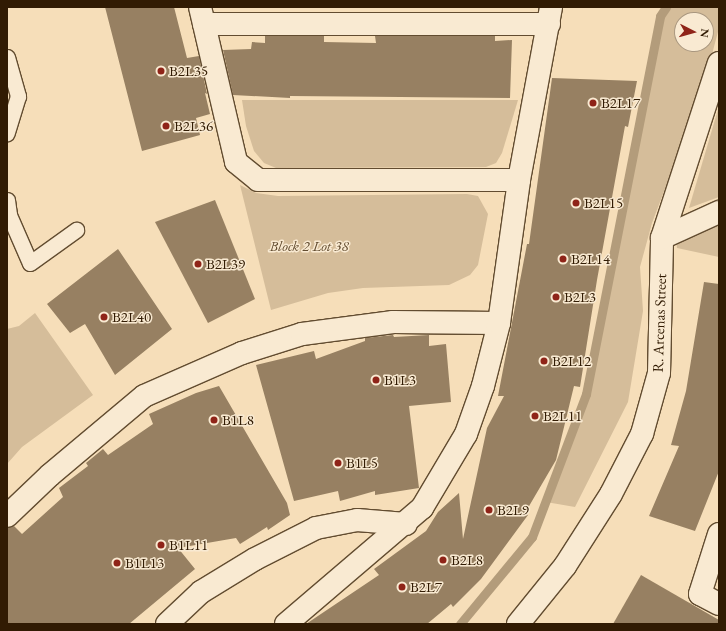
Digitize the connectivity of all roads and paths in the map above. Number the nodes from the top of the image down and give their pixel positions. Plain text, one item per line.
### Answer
1 (202, 16) edge
2 (550, 16) edge
3 (7, 57) edge
4 (719, 63) edge
5 (7, 133) edge
6 (519, 180) junction
7 (7, 200) edge
8 (719, 212) edge
9 (76, 230) dead end
10 (662, 238) junction
11 (499, 323) junction
12 (7, 516) edge
13 (406, 524) junction
14 (719, 534) edge
15 (719, 604) edge
16 (524, 622) edge
17 (166, 624) edge
18 (286, 624) edge

1 - 2 street
1 - 6 street
2 - 6 street
3 - 5 lane
4 - 10 street, R. Arcenas Street
6 - 11 street
7 - 9 lane
8 - 10 street
10 - 16 street, R. Arcenas Street
11 - 12 street
11 - 13 street
13 - 17 street
13 - 18 street
14 - 15 street

